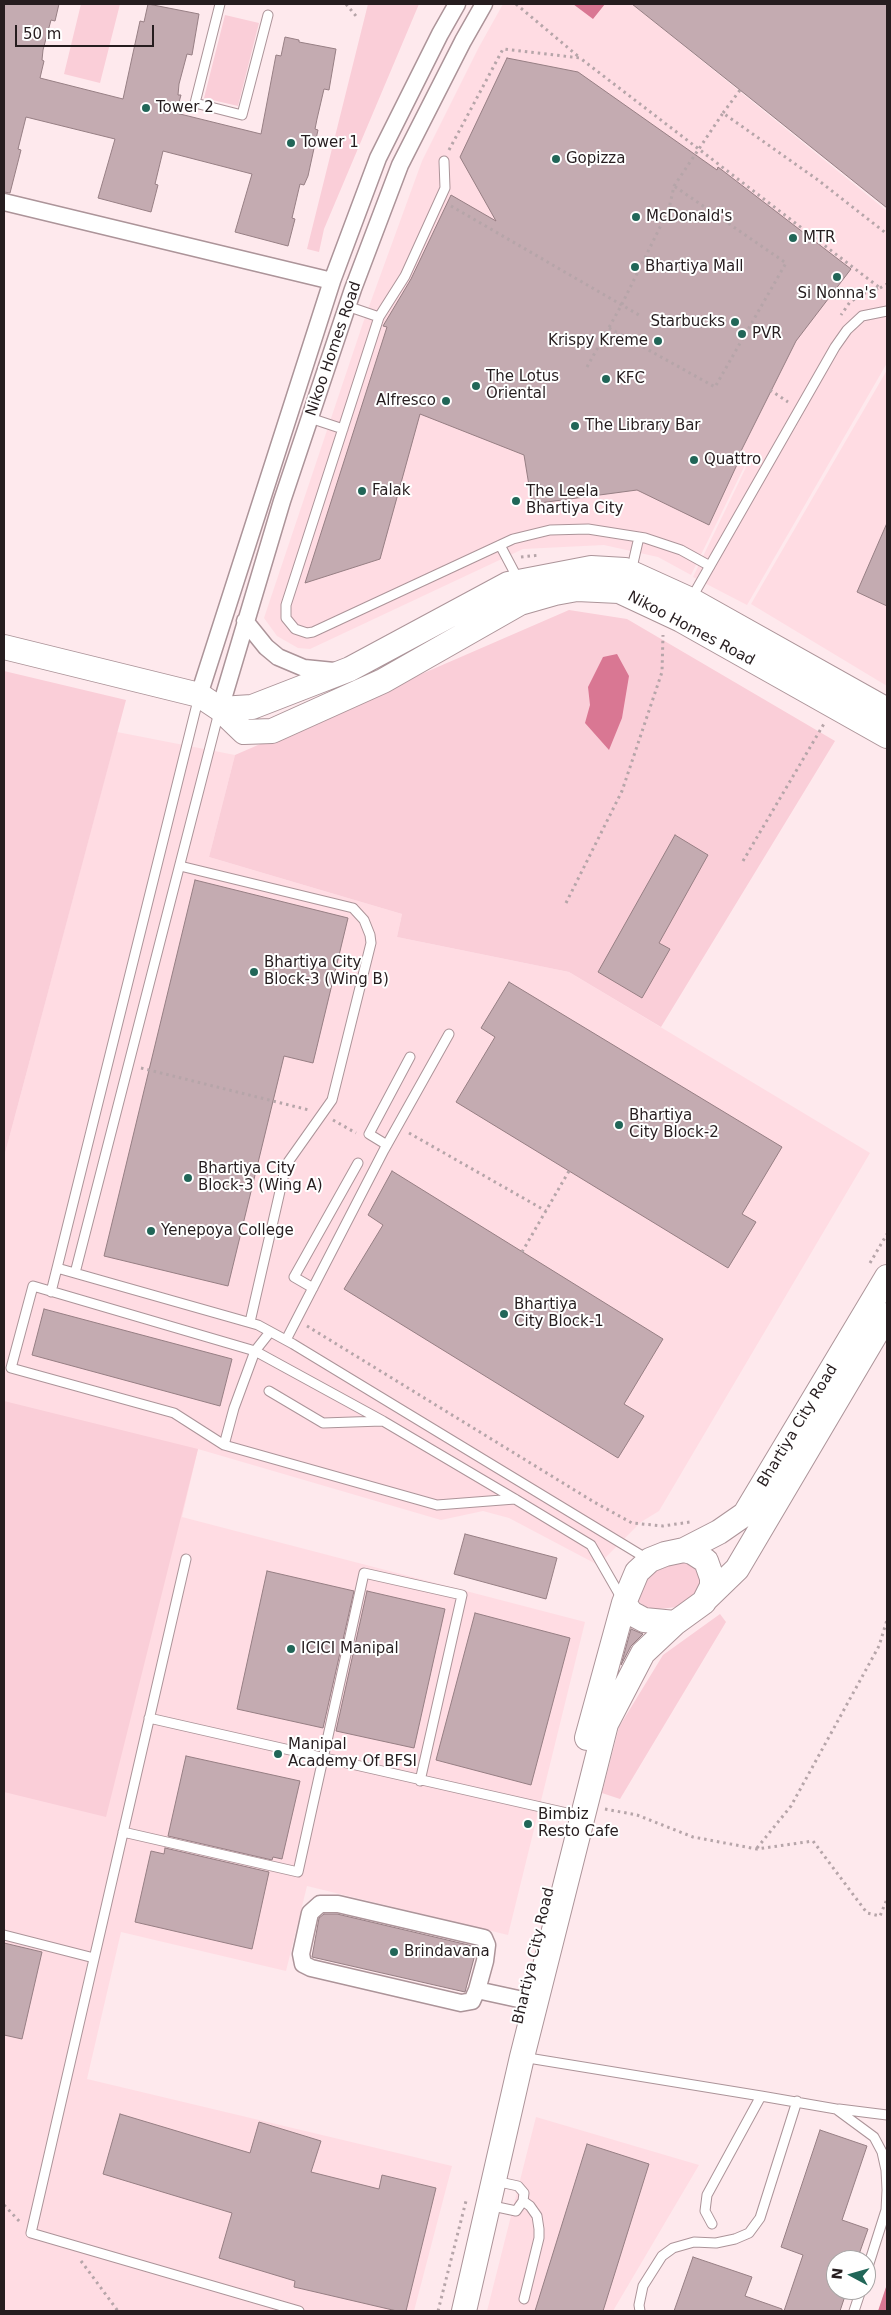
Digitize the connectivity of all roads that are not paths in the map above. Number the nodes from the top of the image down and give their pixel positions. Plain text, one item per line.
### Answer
1 (220, 4) edge
2 (458, 4) edge
3 (484, 4) edge
4 (268, 15) dead end
5 (444, 161) road end
6 (4, 202) edge
7 (332, 281) junction
8 (347, 306) junction
9 (887, 311) edge
10 (379, 317) junction
11 (295, 393) junction
12 (316, 401) junction
13 (310, 418) junction
14 (342, 429) junction
15 (639, 537) junction
16 (500, 545) junction
17 (710, 566) junction
18 (514, 572) junction
19 (631, 572) junction
20 (681, 614) junction
21 (245, 621) junction
22 (4, 647) edge
23 (344, 671) junction
24 (199, 695) junction
25 (220, 709) junction
26 (887, 710) edge
27 (887, 736) edge
28 (180, 866) junction
29 (449, 1034) dead end
30 (410, 1057) dead end
31 (386, 1147) junction
32 (358, 1163) dead end
33 (57, 1268) junction
34 (877, 1272) edge
35 (76, 1273) junction
36 (314, 1288) junction
37 (51, 1292) junction
38 (887, 1315) edge
39 (250, 1322) junction
40 (270, 1332) junction
41 (286, 1340) junction
42 (255, 1352) junction
43 (269, 1391) dead end
44 (383, 1421) junction
45 (224, 1445) junction
46 (515, 1499) junction
47 (684, 1550) junction
48 (186, 1559) dead end
49 (650, 1560) junction
50 (624, 1602) junction
51 (704, 1602) junction
52 (675, 1623) junction
53 (149, 1718) junction
54 (323, 1759) junction
55 (420, 1781) junction
56 (567, 1814) junction
57 (123, 1832) junction
58 (4, 1935) edge
59 (94, 1958) junction
60 (477, 1990) junction
61 (523, 2000) junction
62 (522, 2057) junction
63 (761, 2096) junction
64 (797, 2101) junction
65 (836, 2109) junction
66 (887, 2115) edge
67 (494, 2181) junction
68 (523, 2201) junction
69 (488, 2205) junction
70 (712, 2224) dead end
71 (873, 2250) edge
72 (524, 2299) dead end
73 (299, 2311) edge
74 (449, 2311) edge
75 (464, 2311) edge
76 (640, 2311) edge

1 - 4 lane
2 - 7 street, Nikoo Homes Road
3 - 8 street, Nikoo Homes Road
5 - 10 lane
6 - 7 street
7 - 11 street, Nikoo Homes Road
8 - 10 lane
8 - 12 street, Nikoo Homes Road
9 - 17 lane
10 - 14 lane
11 - 12 street
11 - 24 street, Nikoo Homes Road
12 - 13 street, Nikoo Homes Road
13 - 14 lane
13 - 21 street, Nikoo Homes Road
14 - 16 lane
15 - 16 lane
15 - 17 lane
15 - 19 lane
16 - 18 lane
17 - 20 lane
18 - 19 street, Nikoo Homes Road
18 - 23 street, Nikoo Homes Road
19 - 20 street, Nikoo Homes Road
20 - 25 street, Nikoo Homes Road
20 - 26 street, Nikoo Homes Road
20 - 27 street, Nikoo Homes Road
21 - 23 street
21 - 25 street, Nikoo Homes Road
22 - 24 street
23 - 25 street, Nikoo Homes Road
24 - 25 street
24 - 33 lane
25 - 28 lane
28 - 35 lane
28 - 39 lane
29 - 31 lane
30 - 31 lane
31 - 36 lane
32 - 36 lane
33 - 35 lane
33 - 37 lane
34 - 47 street, Bhartiya City Road
35 - 39 lane
36 - 41 lane
37 - 42 lane
37 - 45 lane
38 - 51 street, Bhartiya City Road
39 - 40 lane
40 - 41 lane
40 - 42 lane
41 - 49 lane
42 - 44 lane
42 - 45 lane
43 - 44 lane
44 - 46 lane
45 - 46 lane
46 - 50 lane
47 - 49 street, Bhartiya City Road
47 - 51 street
48 - 53 lane
49 - 50 street, Bhartiya City Road
50 - 52 street
50 - 56 street, Bhartiya City Road
51 - 52 street, Bhartiya City Road
52 - 62 street, Bhartiya City Road
53 - 54 lane
53 - 57 lane
54 - 55 lane
54 - 55 lane
54 - 57 lane
55 - 56 lane
56 - 61 street, Bhartiya City Road
57 - 59 lane
58 - 59 lane
59 - 73 lane
60 - 60 street
60 - 61 street
61 - 74 street, Bhartiya City Road
62 - 63 lane
62 - 67 street, Bhartiya City Road
63 - 64 lane
63 - 70 lane
64 - 65 lane
64 - 76 lane
65 - 66 lane
65 - 71 lane
67 - 68 lane
67 - 69 street, Bhartiya City Road
68 - 69 lane
68 - 72 lane
69 - 75 street, Bhartiya City Road

